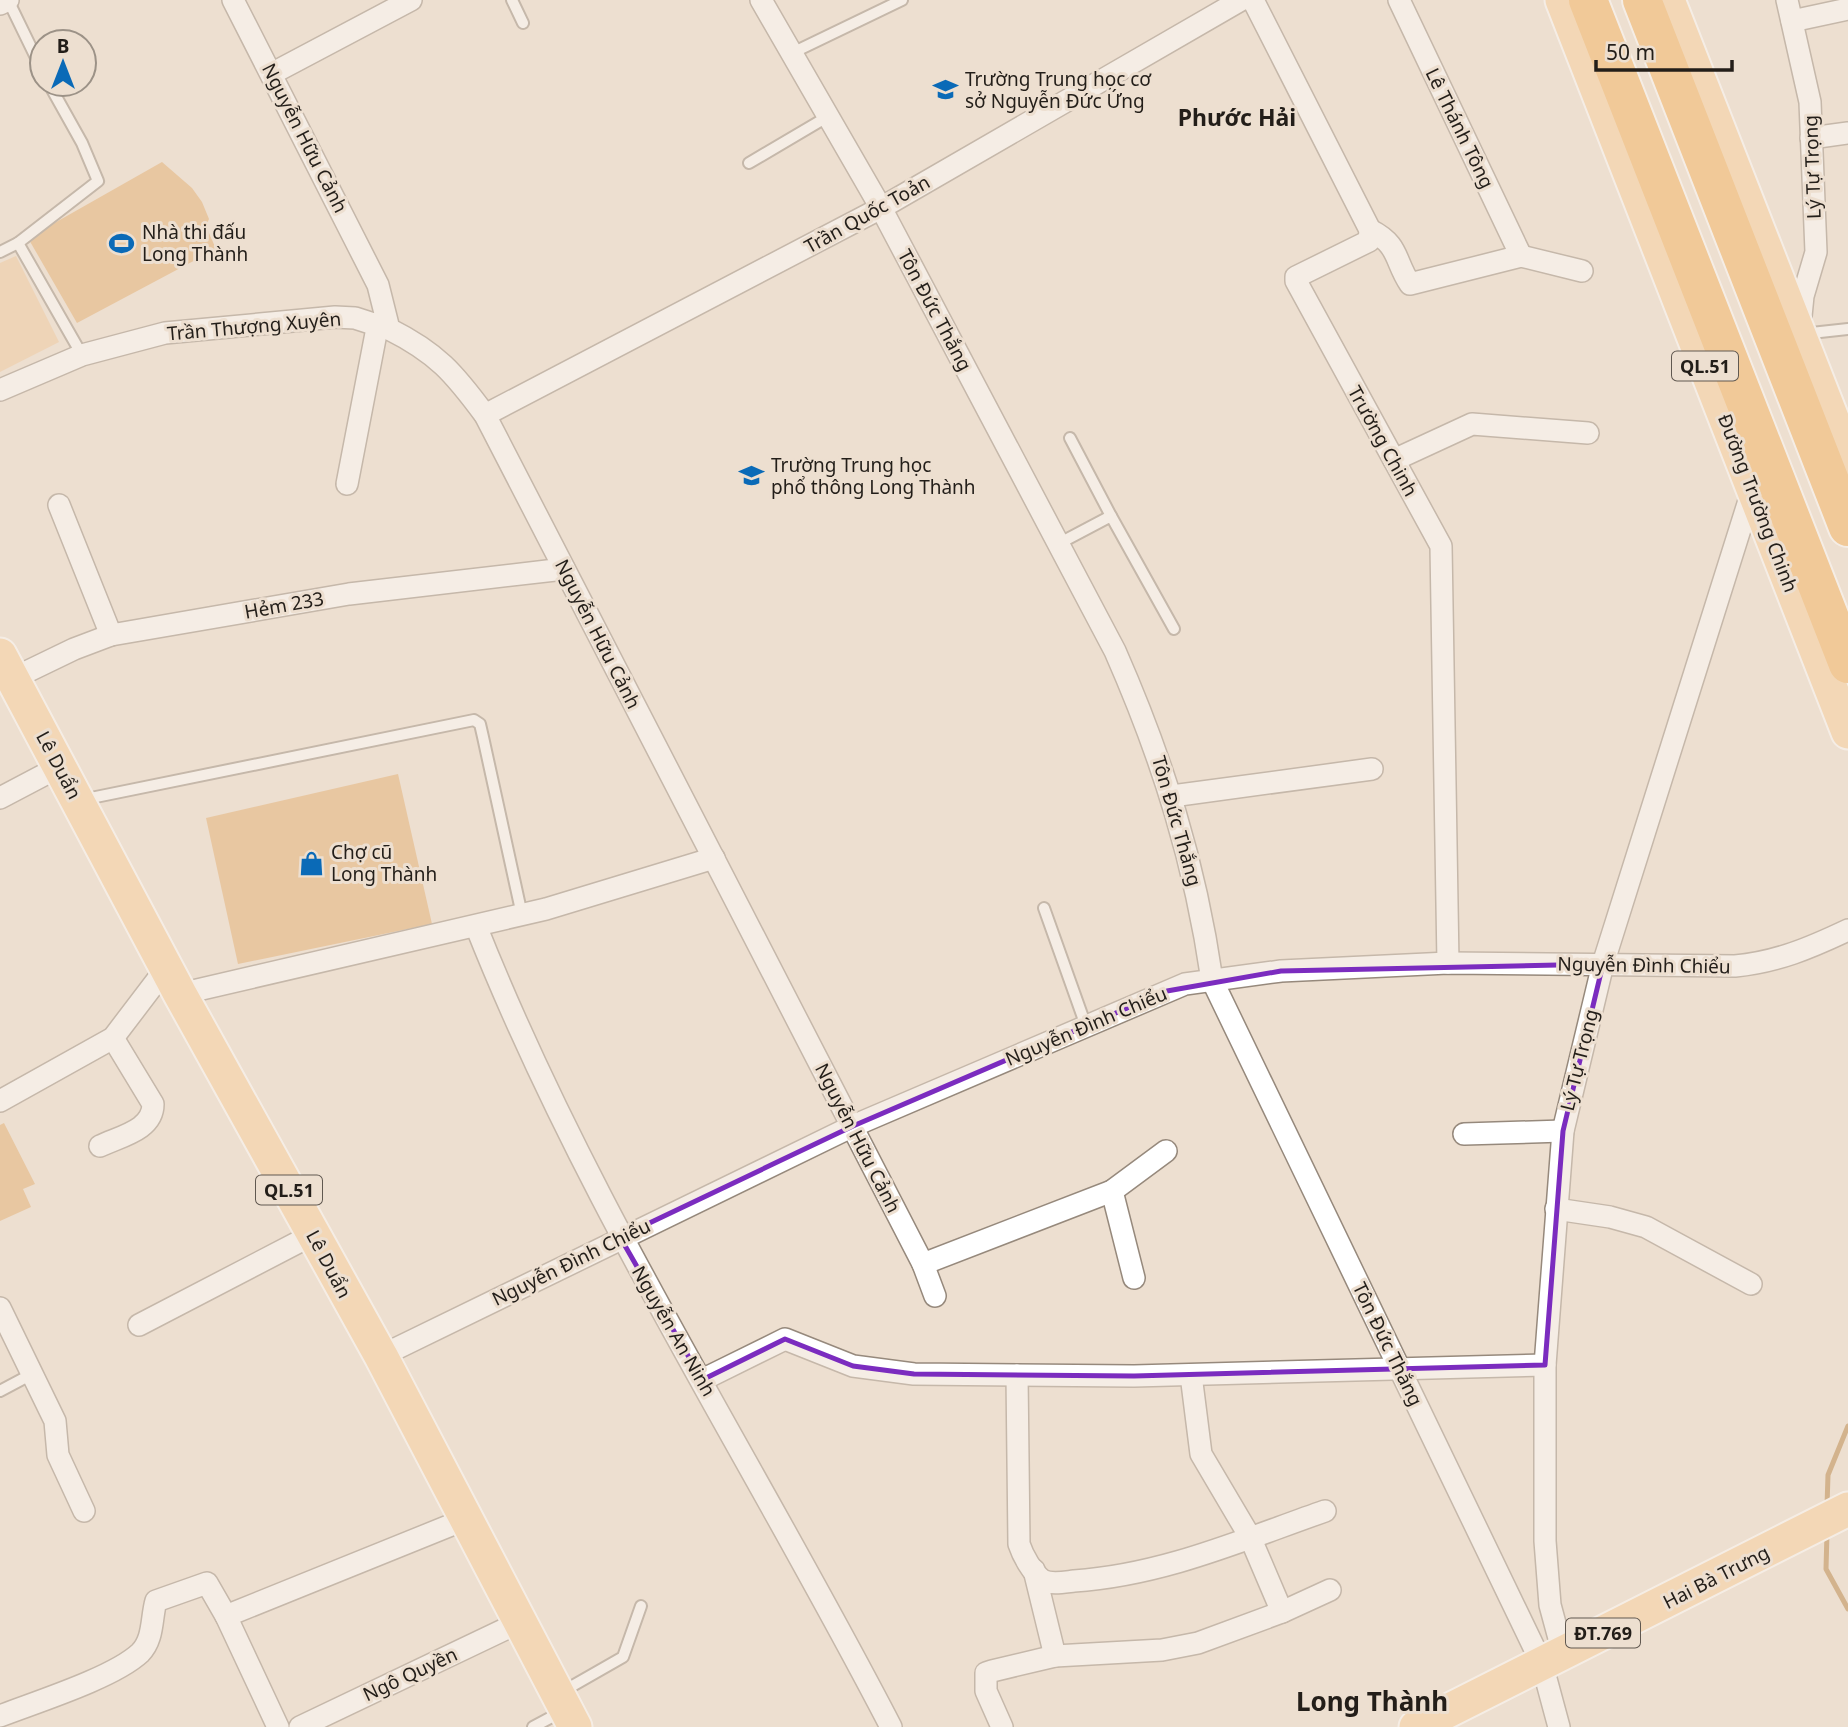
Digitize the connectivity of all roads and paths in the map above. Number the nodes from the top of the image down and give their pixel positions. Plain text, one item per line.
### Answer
1 (8, 0) edge
2 (233, 0) edge
3 (411, 0) edge
4 (512, 0) edge
5 (761, 0) edge
6 (902, 0) edge
7 (1241, 0) edge
8 (1253, 0) edge
9 (1398, 0) edge
10 (1562, 0) edge
11 (1588, 0) edge
12 (1642, 0) edge
13 (1668, 0) edge
14 (1787, 0) edge
15 (0, 4) edge
16 (1848, 9) edge
17 (1792, 21) junction
18 (523, 23) dead end
19 (28, 41) edge
20 (790, 54) junction
21 (273, 73) junction
22 (57, 98) edge
23 (827, 117) junction
24 (1848, 133) edge
25 (1811, 138) junction
26 (749, 163) dead end
27 (881, 208) junction
28 (1370, 230) junction
29 (18, 243) junction
30 (0, 252) edge
31 (1521, 256) junction
32 (1582, 271) dead end
33 (384, 326) junction
34 (1848, 329) edge
35 (1788, 339) junction
36 (82, 355) junction
37 (0, 390) edge
38 (485, 415) junction
39 (1588, 433) dead end
40 (1070, 438) dead end
41 (1848, 459) edge
42 (1394, 460) junction
43 (1764, 483) junction
44 (347, 484) dead end
45 (59, 505) dead end
46 (1111, 516) junction
47 (1848, 527) edge
48 (1058, 544) junction
49 (564, 569) junction
50 (1174, 629) dead end
51 (111, 635) junction
52 (1848, 664) edge
53 (7, 666) edge
54 (1848, 732) edge
55 (59, 767) junction
56 (1372, 769) dead end
57 (1172, 796) junction
58 (0, 798) edge
59 (78, 801) junction
60 (714, 858) junction
61 (1044, 908) dead end
62 (522, 915) junction
63 (476, 926) junction
64 (1848, 930) edge
65 (1448, 963) junction
66 (1603, 964) junction
67 (174, 980) junction
68 (1212, 980) junction
69 (1086, 1026) junction
70 (113, 1038) junction
71 (0, 1101) edge
72 (852, 1126) junction
73 (1563, 1130) junction
74 (1464, 1134) dead end
75 (100, 1146) dead end
76 (1166, 1151) dead end
77 (1112, 1191) junction
78 (1556, 1209) junction
79 (314, 1234) junction
80 (620, 1237) junction
81 (923, 1264) junction
82 (1134, 1278) dead end
83 (1751, 1284) dead end
84 (935, 1296) dead end
85 (0, 1308) edge
86 (139, 1325) dead end
87 (381, 1356) junction
88 (1545, 1365) junction
89 (1400, 1368) junction
90 (32, 1374) junction
91 (1017, 1375) junction
92 (1191, 1375) junction
93 (702, 1380) junction
94 (0, 1391) edge
95 (1847, 1510) edge
96 (84, 1511) dead end
97 (1325, 1511) dead end
98 (466, 1519) junction
99 (1250, 1537) junction
100 (1034, 1570) junction
101 (1330, 1590) dead end
102 (641, 1606) dead end
103 (1282, 1612) junction
104 (226, 1616) junction
105 (520, 1622) junction
106 (1055, 1656) junction
107 (1553, 1659) junction
108 (566, 1711) edge
109 (0, 1716) edge
110 (278, 1727) edge
111 (300, 1727) edge
112 (533, 1727) edge
113 (891, 1727) edge
114 (1002, 1727) edge
115 (1416, 1727) edge
116 (1559, 1727) edge

1 - 15 street
1 - 19 lane
2 - 21 street, Nguyễn Hữu Cảnh
3 - 21 street
4 - 18 lane
5 - 20 street, Tôn Đức Thắng
6 - 20 lane
7 - 27 street, Trần Quốc Toản
8 - 28 street
9 - 31 street, Lê Thánh Tông
10 - 43 main road, Đường Trường Chinh / QL.51
11 - 43 highway, Đường Trường Chinh / QL.51
12 - 35 highway
13 - 35 main road
14 - 17 street, Lý Tự Trọng
16 - 17 street
17 - 25 street, Lý Tự Trọng
20 - 23 street, Tôn Đức Thắng
21 - 33 street, Nguyễn Hữu Cảnh
22 - 29 lane
23 - 26 lane
23 - 27 street, Tôn Đức Thắng
24 - 25 street
25 - 35 street, Lý Tự Trọng
27 - 38 street, Trần Quốc Toản
27 - 48 street, Tôn Đức Thắng
28 - 31 street
28 - 42 street, Trường Chinh
29 - 30 lane
29 - 36 lane
31 - 32 street
33 - 36 street, Trần Thượng Xuyên
33 - 38 street, Nguyễn Hữu Cảnh
33 - 44 street
34 - 35 lane
35 - 41 main road
35 - 47 highway
36 - 37 street, Trần Thượng Xuyên
38 - 49 street, Nguyễn Hữu Cảnh
39 - 42 street
40 - 46 lane
42 - 65 street, Trường Chinh
43 - 52 highway, Đường Trường Chinh / QL.51
43 - 54 main road, Đường Trường Chinh / QL.51
43 - 66 street, Lý Tự Trọng
45 - 51 street
46 - 48 lane
46 - 50 lane
48 - 57 street, Tôn Đức Thắng
49 - 51 street, Hẻm 233
49 - 60 street, Nguyễn Hữu Cảnh
51 - 53 street, Hẻm 233
53 - 55 main road, Lê Duẩn / QL.51
55 - 58 street
55 - 59 main road, Lê Duẩn / QL.51
56 - 57 street
57 - 68 street, Tôn Đức Thắng
59 - 62 lane
59 - 67 main road, Lê Duẩn / QL.51
60 - 62 street
60 - 72 street, Nguyễn Hữu Cảnh
61 - 69 lane
62 - 63 street
63 - 67 street
63 - 80 street, Nguyễn An Ninh
64 - 66 street, Nguyễn Đình Chiểu
65 - 66 street, Nguyễn Đình Chiểu
65 - 68 street, Nguyễn Đình Chiểu
66 - 73 street, Lý Tự Trọng
67 - 70 street
67 - 79 main road, Lê Duẩn / QL.51
68 - 69 street, Nguyễn Đình Chiểu
68 - 89 street, Tôn Đức Thắng
69 - 72 street, Nguyễn Đình Chiểu
70 - 71 street
70 - 75 street
72 - 80 street, Nguyễn Đình Chiểu
72 - 81 street, Nguyễn Hữu Cảnh
73 - 74 street
73 - 78 street, Lý Tự Trọng
76 - 77 street
77 - 81 street
77 - 82 street
78 - 83 street
78 - 88 street, Lý Tự Trọng
79 - 86 street
79 - 87 main road, Lê Duẩn / QL.51
80 - 87 street, Nguyễn Đình Chiểu
80 - 93 street, Nguyễn An Ninh
81 - 84 street, Nguyễn Hữu Cảnh
85 - 90 street
87 - 98 main road, Lê Duẩn / QL.51
88 - 89 street
88 - 107 street, Lý Tự Trọng
89 - 92 street
89 - 107 street, Tôn Đức Thắng
90 - 94 lane
90 - 96 street
91 - 92 street
91 - 93 street
91 - 100 street
92 - 99 street
93 - 113 street, Nguyễn An Ninh
95 - 107 main road, Hai Bà Trưng / ĐT.769
97 - 99 street
98 - 104 street
98 - 105 main road, Lê Duẩn / QL.51
99 - 100 street
99 - 103 street
100 - 106 street
101 - 103 street
102 - 108 lane
103 - 106 street
104 - 109 street
104 - 110 street
105 - 108 main road, Lê Duẩn / QL.51
105 - 111 street, Ngô Quyền
106 - 114 street
107 - 115 main road, Hai Bà Trưng / ĐT.769
107 - 116 street, Lý Tự Trọng
108 - 112 lane

